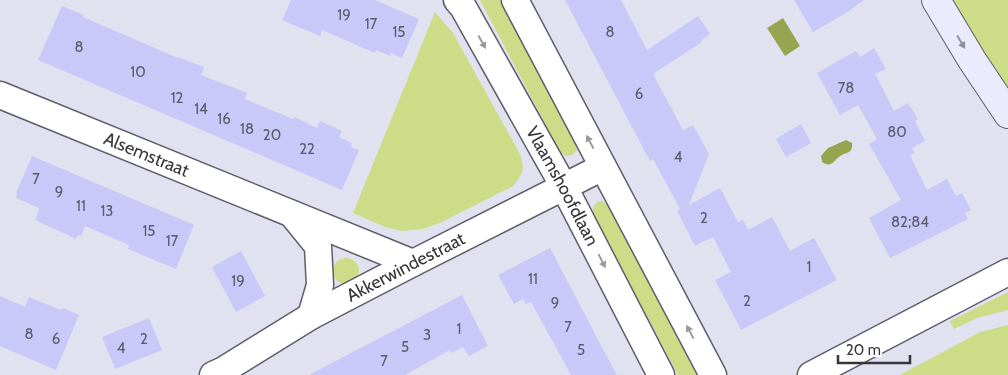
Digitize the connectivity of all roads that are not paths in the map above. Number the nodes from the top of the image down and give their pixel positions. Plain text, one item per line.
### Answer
1 (457, 0) edge
2 (515, 0) edge
3 (936, 0) edge
4 (0, 95) edge
5 (1008, 114) edge
6 (603, 167) junction
7 (564, 187) junction
8 (292, 213) junction
9 (413, 263) junction
10 (1008, 272) edge
11 (312, 316) junction
12 (214, 375) edge
13 (661, 375) edge
14 (712, 375) edge
15 (811, 375) edge

1 -> 7 street, Vlaamshoofdlaan
6 -> 2 street
3 -> 5 street
4 - 8 street, Alsemstraat
6 - 7 street, Akkerwindestraat
14 -> 6 street
7 - 9 street, Akkerwindestraat
7 -> 13 street, Vlaamshoofdlaan
8 - 9 street, Alsemstraat
8 - 11 street, Alsemstraat
9 - 11 street, Akkerwindestraat
10 - 15 street
11 - 12 street, Akkerwindestraat

